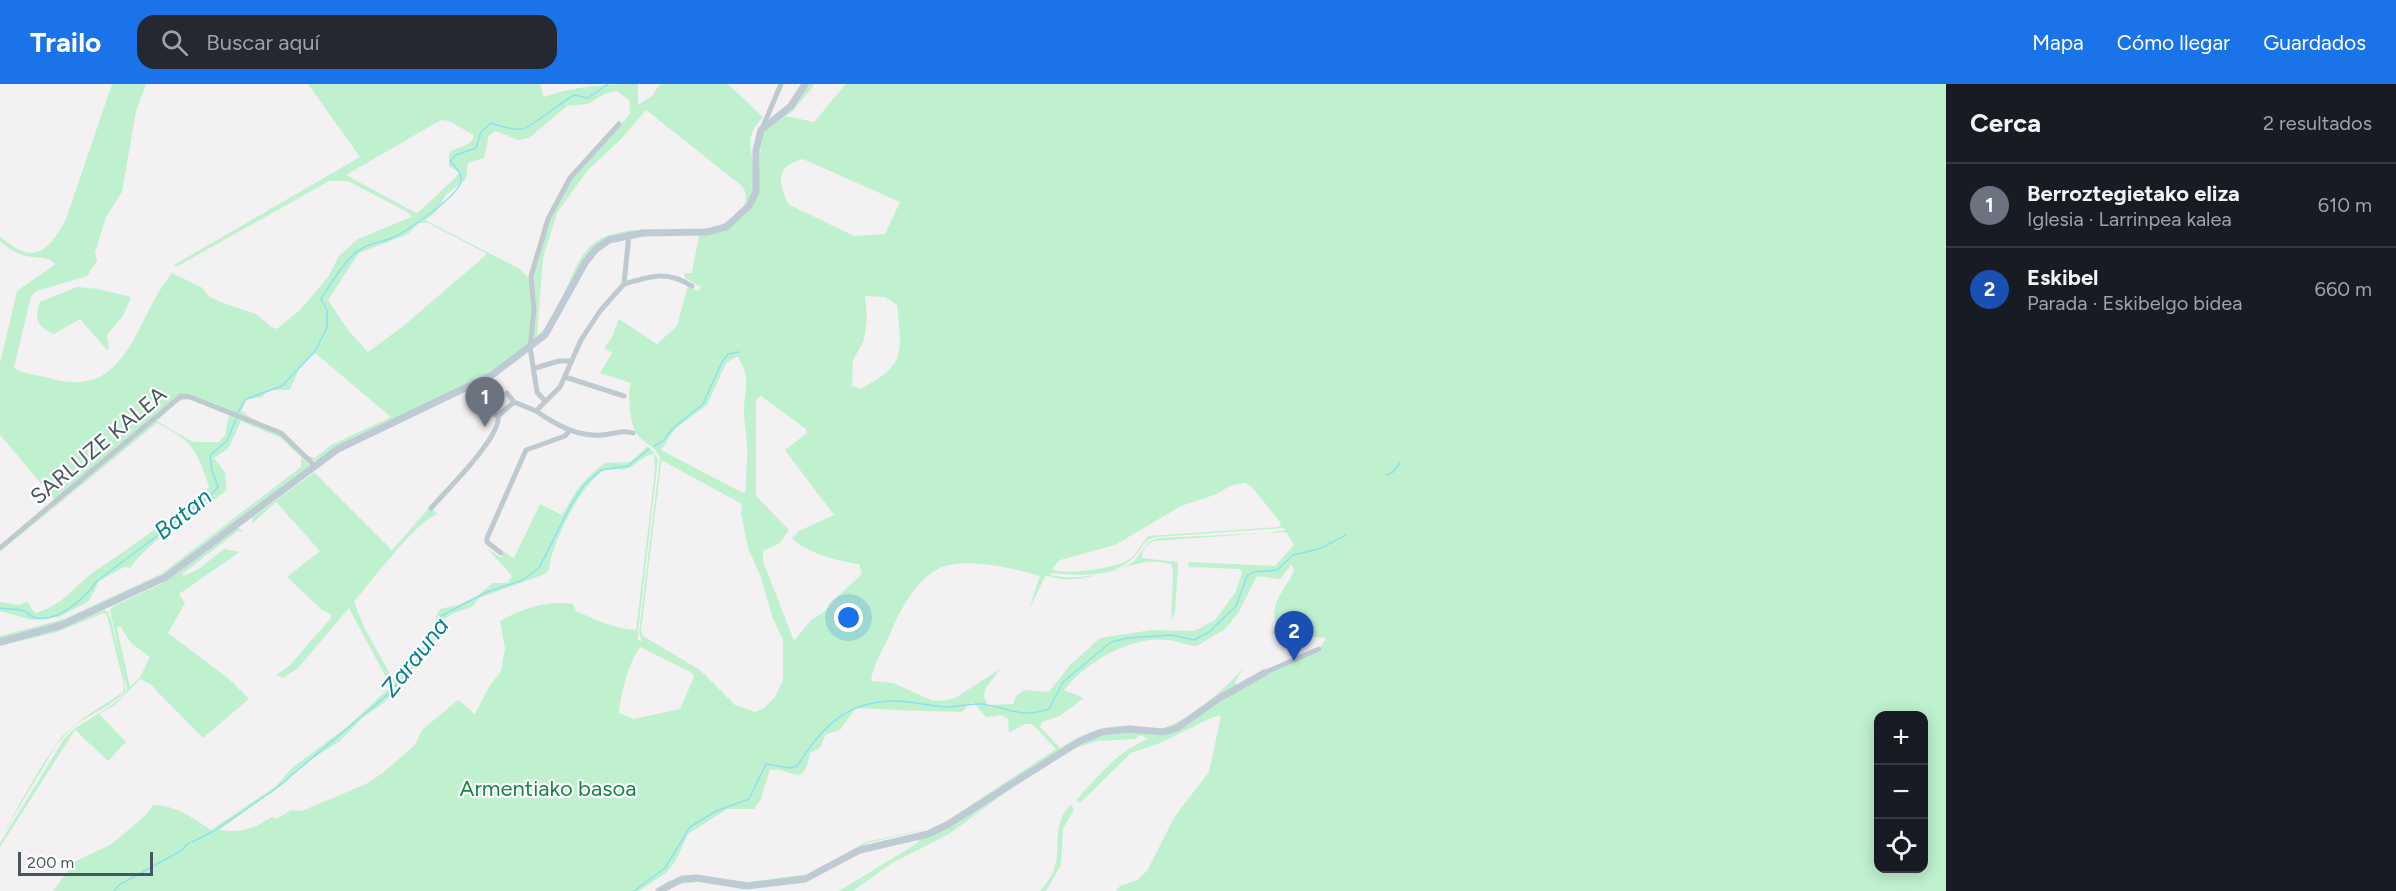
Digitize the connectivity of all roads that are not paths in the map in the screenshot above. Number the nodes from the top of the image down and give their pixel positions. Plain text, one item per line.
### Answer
1 (781, 84) edge
2 (805, 84) edge
3 (619, 124) dead end
4 (761, 130) junction
5 (629, 234) junction
6 (624, 284) junction
7 (692, 286) dead end
8 (530, 347) junction
9 (571, 361) junction
10 (535, 368) junction
11 (565, 377) junction
12 (471, 387) junction
13 (507, 393) dead end
14 (624, 396) dead end
15 (545, 401) junction
16 (514, 402) junction
17 (536, 411) junction
18 (498, 416) junction
19 (570, 430) junction
20 (633, 433) dead end
21 (315, 466) junction
22 (431, 508) dead end
23 (0, 548) edge
24 (501, 552) dead end
25 (0, 642) edge
26 (1319, 649) dead end
27 (1264, 673) joint
28 (659, 891) edge

1 - 4 street
2 - 4 street
3 - 8 street
4 - 5 street
5 - 6 street
5 - 8 street
6 - 7 street
6 - 9 street
8 - 10 street
8 - 12 street
9 - 10 street
9 - 11 street
10 - 15 street
11 - 14 street
11 - 15 street
12 - 18 street
12 - 21 street
13 - 16 street
15 - 17 street
16 - 17 street
16 - 18 street
17 - 19 street
18 - 22 street
19 - 20 street
19 - 24 street
21 - 23 street, SARLUZE KALEA
21 - 25 street
26 - 27 street
27 - 28 street

